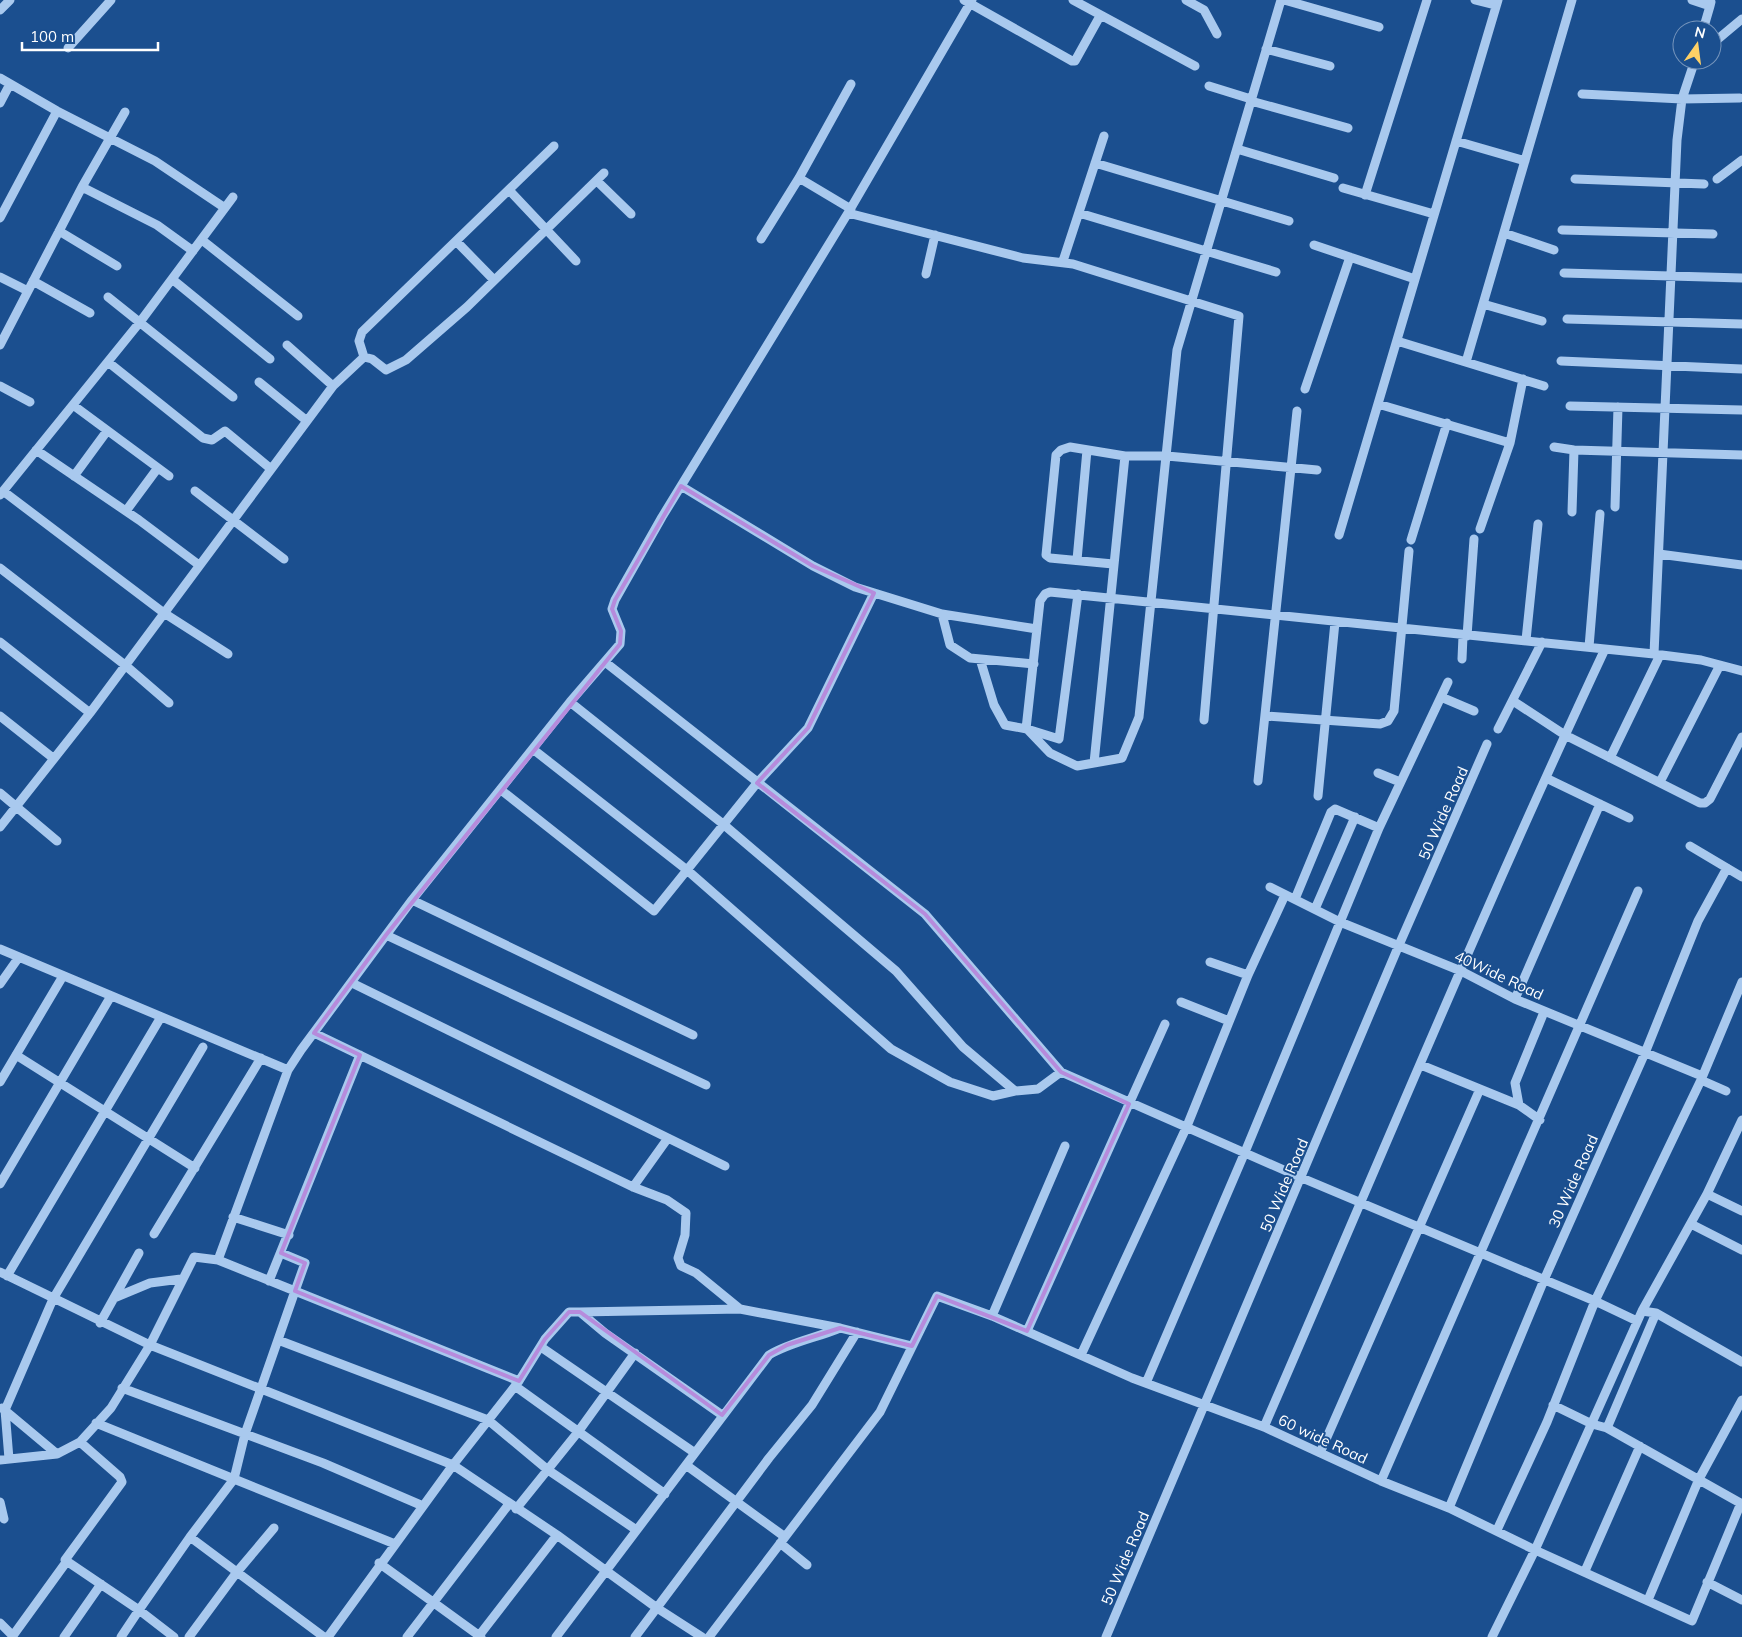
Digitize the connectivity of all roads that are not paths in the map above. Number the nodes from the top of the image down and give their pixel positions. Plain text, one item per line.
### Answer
1 (10, 0) edge
2 (111, 0) edge
3 (1073, 0) edge
4 (1186, 0) edge
5 (1282, 0) edge
6 (1427, 0) edge
7 (1476, 0) edge
8 (1572, 0) edge
9 (1692, 0) edge
10 (969, 1) edge
11 (1496, 3) edge
12 (1711, 3) edge
13 (0, 10) edge
14 (1100, 16) junction
15 (1742, 19) edge
16 (1706, 20) edge
17 (1379, 27) dead end
18 (1217, 34) dead end
19 (1722, 36) edge
20 (68, 48) dead end
21 (1266, 49) junction
22 (1195, 66) dead end
23 (1330, 66) dead end
24 (1692, 70) edge
25 (0, 78) edge
26 (10, 84) junction
27 (851, 84) dead end
28 (1209, 86) dead end
29 (1582, 94) dead end
30 (1740, 98) dead end
31 (1682, 99) junction
32 (1251, 100) junction
33 (0, 103) edge
34 (57, 112) junction
35 (125, 112) dead end
36 (1348, 128) dead end
37 (1104, 136) dead end
38 (110, 138) junction
39 (1456, 141) junction
40 (554, 146) dead end
41 (1236, 149) junction
42 (1525, 160) junction
43 (1742, 160) edge
44 (1095, 163) junction
45 (604, 172) dead end
46 (798, 178) junction
47 (1334, 178) dead end
48 (1575, 179) dead end
49 (1717, 179) dead end
50 (597, 181) junction
51 (1676, 183) junction
52 (1704, 184) dead end
53 (82, 187) junction
54 (1343, 188) dead end
55 (509, 190) junction
56 (1365, 194) junction
57 (234, 197) dead end
58 (1221, 201) junction
59 (225, 208) junction
60 (850, 211) junction
61 (1079, 213) junction
62 (631, 214) dead end
63 (1434, 214) junction
64 (0, 218) edge
65 (1289, 221) dead end
66 (546, 229) junction
67 (1562, 230) dead end
68 (59, 231) junction
69 (1673, 232) junction
70 (1504, 233) junction
71 (1713, 234) dead end
72 (935, 235) junction
73 (761, 239) dead end
74 (202, 240) junction
75 (456, 241) junction
76 (1314, 245) dead end
77 (1554, 250) dead end
78 (193, 251) junction
79 (1206, 251) junction
80 (1350, 257) junction
81 (576, 261) dead end
82 (1063, 261) junction
83 (117, 266) dead end
84 (1276, 272) dead end
85 (1564, 273) dead end
86 (926, 274) dead end
87 (0, 277) edge
88 (1671, 277) junction
89 (1742, 278) edge
90 (172, 279) junction
91 (1415, 279) junction
92 (494, 280) junction
93 (33, 281) junction
94 (28, 291) junction
95 (108, 297) dead end
96 (1191, 301) junction
97 (1483, 304) junction
98 (90, 313) dead end
99 (298, 316) dead end
100 (1567, 319) dead end
101 (1542, 321) dead end
102 (140, 322) junction
103 (1669, 322) junction
104 (1742, 324) edge
105 (1397, 341) junction
106 (0, 345) edge
107 (287, 345) dead end
108 (364, 357) junction
109 (270, 360) dead end
110 (1561, 361) dead end
111 (108, 362) junction
112 (1466, 362) junction
113 (1668, 366) junction
114 (1742, 369) edge
115 (1523, 379) junction
116 (259, 382) dead end
117 (0, 386) edge
118 (333, 386) junction
119 (1544, 386) dead end
120 (1305, 389) dead end
121 (233, 397) dead end
122 (30, 402) dead end
123 (1378, 404) junction
124 (73, 405) junction
125 (1570, 406) dead end
126 (1618, 407) junction
127 (1666, 408) junction
128 (1742, 410) edge
129 (1297, 411) dead end
130 (307, 421) junction
131 (1447, 423) junction
132 (107, 431) junction
133 (1510, 443) junction
134 (1554, 447) dead end
135 (36, 450) junction
136 (1087, 450) junction
137 (1574, 450) junction
138 (1617, 451) junction
139 (1664, 452) junction
140 (1742, 455) edge
141 (1125, 456) junction
142 (1167, 456) junction
143 (1228, 463) junction
144 (1292, 468) junction
145 (157, 469) junction
146 (271, 469) junction
147 (1317, 470) dead end
148 (74, 476) junction
149 (169, 476) dead end
150 (681, 486) junction
151 (194, 491) dead end
152 (2, 493) edge
153 (1615, 507) dead end
154 (126, 511) junction
155 (1572, 512) dead end
156 (1600, 514) dead end
157 (233, 520) junction
158 (1538, 524) dead end
159 (1480, 529) dead end
160 (1339, 535) dead end
161 (1474, 539) dead end
162 (1411, 540) dead end
163 (1410, 551) dead end
164 (1659, 554) junction
165 (284, 559) dead end
166 (1077, 560) junction
167 (1113, 564) junction
168 (1742, 564) edge
169 (199, 565) junction
170 (0, 568) edge
171 (874, 592) junction
172 (1078, 594) junction
173 (1109, 597) junction
174 (1152, 603) junction
175 (1215, 609) junction
176 (164, 613) junction
177 (942, 614) junction
178 (1274, 616) junction
179 (1336, 622) junction
180 (1401, 628) junction
181 (1037, 629) junction
182 (1465, 636) junction
183 (1526, 640) junction
184 (0, 642) edge
185 (1542, 642) junction
186 (1589, 647) junction
187 (1605, 649) junction
188 (228, 654) dead end
189 (1657, 654) junction
190 (980, 659) junction
191 (1462, 659) dead end
192 (605, 662) junction
193 (1034, 664) junction
194 (125, 665) junction
195 (1720, 665) junction
196 (1742, 671) edge
197 (1448, 682) dead end
198 (1441, 697) junction
199 (1513, 701) junction
200 (570, 702) junction
201 (170, 703) dead end
202 (1474, 711) dead end
203 (90, 713) junction
204 (0, 716) edge
205 (1265, 716) junction
206 (1204, 720) dead end
207 (1327, 720) junction
208 (1027, 729) junction
209 (1498, 729) dead end
210 (1565, 735) junction
211 (1742, 738) edge
212 (1488, 744) dead end
213 (534, 750) junction
214 (53, 758) junction
215 (1610, 758) junction
216 (1094, 763) junction
217 (1378, 773) dead end
218 (1546, 778) junction
219 (1258, 780) dead end
220 (757, 782) junction
221 (1400, 782) junction
222 (1660, 782) junction
223 (502, 790) junction
224 (0, 793) edge
225 (1318, 796) dead end
226 (1600, 804) junction
227 (16, 806) junction
228 (1354, 817) junction
229 (1629, 818) dead end
230 (723, 824) junction
231 (0, 827) edge
232 (1379, 828) junction
233 (57, 841) dead end
234 (1690, 846) dead end
235 (1727, 868) junction
236 (687, 870) junction
237 (1742, 877) edge
238 (1270, 887) dead end
239 (1638, 891) dead end
240 (1285, 895) junction
241 (1295, 899) junction
242 (412, 900) junction
243 (1315, 909) junction
244 (1340, 922) junction
245 (386, 935) junction
246 (1399, 945) junction
247 (0, 949) edge
248 (18, 957) junction
249 (1210, 962) dead end
250 (1461, 971) junction
251 (1248, 975) junction
252 (63, 976) junction
253 (1742, 982) edge
254 (352, 983) junction
255 (0, 984) edge
256 (111, 996) junction
257 (1515, 1000) junction
258 (1180, 1002) dead end
259 (1544, 1012) junction
260 (161, 1017) junction
261 (1229, 1021) junction
262 (1165, 1024) dead end
263 (1579, 1026) junction
264 (314, 1033) junction
265 (693, 1034) dead end
266 (203, 1047) dead end
267 (1645, 1053) junction
268 (16, 1055) junction
269 (360, 1055) junction
270 (261, 1058) junction
271 (1421, 1066) junction
272 (288, 1070) junction
273 (1062, 1072) junction
274 (1701, 1078) junction
275 (0, 1082) edge
276 (60, 1083) junction
277 (706, 1085) dead end
278 (1480, 1090) junction
279 (1015, 1091) junction
280 (1726, 1091) dead end
281 (1129, 1104) junction
282 (1519, 1105) junction
283 (105, 1111) junction
284 (1540, 1120) junction
285 (1742, 1120) edge
286 (1187, 1126) junction
287 (1739, 1135) edge
288 (668, 1138) junction
289 (149, 1139) junction
290 (1064, 1146) dead end
291 (1245, 1152) junction
292 (725, 1166) dead end
293 (195, 1168) junction
294 (1302, 1178) junction
295 (0, 1184) edge
296 (633, 1186) junction
297 (1707, 1194) junction
298 (1361, 1203) junction
299 (1742, 1212) edge
300 (233, 1216) junction
301 (1691, 1224) junction
302 (1419, 1227) junction
303 (154, 1234) dead end
304 (289, 1235) junction
305 (1742, 1250) edge
306 (139, 1253) dead end
307 (281, 1253) junction
308 (1480, 1253) junction
309 (218, 1260) junction
310 (4, 1274) edge
311 (181, 1279) junction
312 (1544, 1280) junction
313 (269, 1281) junction
314 (295, 1291) junction
315 (114, 1298) junction
316 (53, 1299) junction
317 (1595, 1301) junction
318 (740, 1309) junction
319 (1642, 1311) junction
320 (580, 1312) junction
321 (1656, 1313) junction
322 (992, 1316) junction
323 (1637, 1321) junction
324 (100, 1323) junction
325 (840, 1328) junction
326 (1027, 1330) junction
327 (857, 1332) junction
328 (278, 1340) junction
329 (150, 1345) junction
330 (912, 1346) junction
331 (540, 1347) junction
332 (635, 1353) junction
333 (1081, 1355) junction
334 (1742, 1362) edge
335 (1146, 1383) junction
336 (517, 1384) junction
337 (122, 1388) junction
338 (262, 1389) junction
339 (607, 1392) junction
340 (1742, 1400) edge
341 (1205, 1404) junction
342 (1553, 1405) junction
343 (2, 1408) edge
344 (722, 1415) junction
345 (488, 1420) junction
346 (96, 1423) junction
347 (1592, 1424) junction
348 (1264, 1427) junction
349 (1607, 1428) junction
350 (578, 1432) junction
351 (245, 1434) junction
352 (80, 1442) junction
353 (1640, 1446) junction
354 (695, 1453) junction
355 (1320, 1453) junction
356 (57, 1454) junction
357 (5, 1459) edge
358 (453, 1465) junction
359 (686, 1465) junction
360 (548, 1470) junction
361 (234, 1479) junction
362 (1699, 1479) junction
363 (1381, 1481) junction
364 (664, 1494) junction
365 (736, 1501) junction
366 (0, 1502) edge
367 (1742, 1504) edge
368 (423, 1506) junction
369 (513, 1506) junction
370 (1448, 1508) junction
371 (4, 1519) dead end
372 (274, 1528) dead end
373 (635, 1529) junction
374 (1497, 1530) junction
375 (557, 1535) junction
376 (190, 1537) junction
377 (783, 1540) junction
378 (395, 1544) junction
379 (1535, 1550) junction
380 (67, 1561) junction
381 (380, 1563) junction
382 (807, 1565) dead end
383 (1585, 1571) junction
384 (237, 1572) junction
385 (606, 1572) junction
386 (1708, 1582) junction
387 (101, 1584) junction
388 (1648, 1600) junction
389 (1742, 1600) edge
390 (433, 1602) junction
391 (657, 1608) junction
392 (140, 1610) junction
393 (0, 1623) edge
394 (479, 1636) edge
395 (13, 1637) edge
396 (64, 1637) edge
397 (121, 1637) edge
398 (174, 1637) edge
399 (189, 1637) edge
400 (326, 1637) edge
401 (407, 1637) edge
402 (556, 1637) edge
403 (635, 1637) edge
404 (702, 1637) edge
405 (709, 1637) edge
406 (1106, 1637) edge
407 (1492, 1637) edge

1 - 13 street
2 - 20 street
3 - 14 street
4 - 18 street
5 - 17 street
5 - 21 street
6 - 56 street
7 - 11 street
8 - 42 street
9 - 12 street
10 - 14 street
10 - 60 street
11 - 39 street
12 - 16 street
14 - 22 street
15 - 19 street
21 - 23 street
21 - 32 street
24 - 31 street
25 - 26 street
26 - 33 street
26 - 34 street
27 - 46 street
28 - 32 street
29 - 31 street
30 - 31 street
31 - 51 street
32 - 36 street
32 - 41 street
34 - 38 street
34 - 64 street
35 - 38 street
37 - 44 street
38 - 53 street
38 - 59 street
39 - 42 street
39 - 63 street
40 - 55 street
41 - 47 street
41 - 58 street
42 - 70 street
43 - 49 street
44 - 58 street
44 - 61 street
45 - 50 street
46 - 60 street
46 - 73 street
48 - 51 street
50 - 62 street
50 - 66 street
51 - 52 street
51 - 69 street
53 - 68 street
53 - 78 street
54 - 56 street
55 - 66 street
55 - 75 street
56 - 63 street
57 - 59 street
58 - 65 street
58 - 79 street
59 - 74 street
60 - 72 street
60 - 150 street
61 - 79 street
61 - 82 street
63 - 91 street
66 - 81 street
66 - 92 street
67 - 69 street
68 - 83 street
68 - 93 street
69 - 71 street
69 - 88 street
70 - 77 street
70 - 97 street
72 - 82 street
72 - 86 street
74 - 78 street
74 - 99 street
75 - 92 street
75 - 108 street
76 - 80 street
78 - 90 street
79 - 84 street
79 - 96 street
80 - 91 street
80 - 120 street
82 - 96 street
85 - 88 street
87 - 94 street
88 - 89 street
88 - 103 street
90 - 102 street
90 - 109 street
91 - 105 street
92 - 108 street
93 - 94 street
93 - 98 street
94 - 106 street
95 - 102 street
96 - 142 street
96 - 143 street
97 - 101 street
97 - 112 street
100 - 103 street
102 - 111 street
102 - 121 street
103 - 104 street
103 - 113 street
105 - 112 street
105 - 123 street
107 - 118 street
108 - 118 street
110 - 113 street
111 - 124 street
111 - 146 street
112 - 115 street
113 - 114 street
113 - 127 street
115 - 119 street
115 - 133 street
116 - 130 street
117 - 122 street
118 - 130 street
123 - 131 street
123 - 160 street
124 - 132 street
124 - 135 street
125 - 126 street
126 - 127 street
126 - 138 street
127 - 128 street
127 - 139 street
129 - 144 street
130 - 146 street
131 - 133 street
131 - 162 street
132 - 145 street
132 - 148 street
133 - 159 street
134 - 137 street
135 - 148 street
135 - 152 street
136 - 141 street
136 - 166 street
136 - 166 street
137 - 138 street
137 - 155 street
138 - 139 street
138 - 153 street
139 - 140 street
139 - 164 street
141 - 142 street
141 - 167 street
142 - 143 street
142 - 174 street
143 - 144 street
143 - 175 street
144 - 147 street
144 - 178 street
145 - 149 street
145 - 154 street
146 - 157 street
148 - 154 street
150 - 171 street
150 - 192 street
151 - 157 street
152 - 176 street
154 - 169 street
156 - 186 street
157 - 165 street
157 - 169 street
158 - 183 street
161 - 182 street
163 - 180 street
164 - 168 street
164 - 189 street
166 - 167 street
167 - 173 street
169 - 176 street
170 - 194 street
171 - 177 street
171 - 220 street
172 - 173 street
172 - 181 street
172 - 208 street
173 - 174 street
173 - 216 street
174 - 175 street
174 - 216 street
175 - 178 street
175 - 206 street
176 - 188 street
176 - 194 street
177 - 181 street
177 - 190 street
178 - 179 street
178 - 205 street
179 - 180 street
179 - 207 street
180 - 182 street
180 - 207 street
181 - 193 street
182 - 183 street
182 - 191 street
183 - 185 street
184 - 203 street
185 - 186 street
185 - 199 street
186 - 187 street
187 - 189 street
187 - 210 street
189 - 195 street
189 - 215 street
190 - 193 street
190 - 208 street
192 - 200 street
192 - 220 street
193 - 208 street
194 - 201 street
194 - 203 street
195 - 196 street
195 - 222 street
197 - 198 street
198 - 202 street
198 - 221 street
199 - 209 street
199 - 210 street
200 - 213 street
200 - 230 street
203 - 214 street
204 - 214 street
205 - 207 street
205 - 219 street
207 - 225 street
208 - 216 street
210 - 215 street
210 - 218 street
211 - 222 street
212 - 246 street, 50 Wide Road
213 - 223 street
213 - 236 street
214 - 227 street
215 - 222 street
217 - 221 street
218 - 226 street
218 - 250 street
220 - 230 street
220 - 273 street
221 - 232 street
223 - 236 street
223 - 242 street
224 - 227 street
226 - 229 street
226 - 257 street
227 - 231 street
227 - 233 street
228 - 232 street
228 - 241 street
228 - 243 street
230 - 236 street
230 - 279 street
232 - 244 street
234 - 235 street
235 - 237 street
235 - 267 street, 30 Wide Road
236 - 279 street
238 - 240 street, 40Wide Road
239 - 263 street
240 - 241 street, 40Wide Road
240 - 251 street
241 - 243 street, 40Wide Road
242 - 245 street
242 - 265 street
243 - 244 street, 40Wide Road
244 - 246 street, 40Wide Road
244 - 291 street
245 - 254 street
245 - 277 street
246 - 250 street, 40Wide Road
246 - 294 street, 50 Wide Road
247 - 248 street
248 - 252 street
248 - 255 street
249 - 251 street
250 - 257 street, 40Wide Road
250 - 271 street
251 - 261 street
252 - 256 street
252 - 268 street
253 - 274 street
254 - 264 street
254 - 288 street
256 - 260 street
256 - 276 street
257 - 259 street, 40Wide Road
258 - 261 street
259 - 263 street, 40Wide Road
259 - 282 street
260 - 270 street
260 - 283 street
261 - 286 street
262 - 281 street
263 - 267 street, 40Wide Road
263 - 284 street
264 - 269 street
264 - 272 street
266 - 289 street
267 - 274 street, 40Wide Road
267 - 312 street, 30 Wide Road
268 - 275 street
268 - 276 street
269 - 296 street
269 - 304 street
270 - 272 street
270 - 293 street
271 - 278 street
271 - 298 street
272 - 300 street
273 - 279 street
273 - 281 street
274 - 280 street, 40Wide Road
274 - 317 street
276 - 283 street
276 - 295 street
278 - 282 street
278 - 302 street
281 - 286 street
281 - 326 street
282 - 284 street
283 - 289 street
283 - 310 street
284 - 308 street
285 - 287 street
286 - 291 street
286 - 333 street
287 - 297 street
288 - 292 street
288 - 296 street
289 - 293 street
289 - 316 street
290 - 322 street
291 - 294 street
291 - 335 street
293 - 303 street
294 - 298 street
294 - 341 street, 50 Wide Road
296 - 318 street
297 - 299 street
297 - 301 street
298 - 302 street
298 - 348 street
300 - 304 street
300 - 309 street
301 - 305 street
301 - 319 street
302 - 308 street
302 - 355 street
304 - 307 street
306 - 315 street
307 - 313 street
307 - 314 street
308 - 312 street
308 - 363 street
309 - 311 street
309 - 313 street
310 - 316 street
311 - 315 street
311 - 329 street
312 - 317 street
312 - 370 street, 30 Wide Road
313 - 314 street
314 - 328 street
314 - 336 street
315 - 324 street
316 - 324 street
316 - 343 street
317 - 323 street
317 - 342 street
318 - 320 street
318 - 325 street
319 - 321 street
319 - 323 street
320 - 331 street
320 - 332 street
321 - 334 street
321 - 349 street
322 - 326 street, 60 wide Road
322 - 330 street, 60 wide Road
323 - 347 street
324 - 329 street
325 - 327 street
325 - 344 street
326 - 333 street, 60 wide Road
327 - 330 street
327 - 365 street
328 - 338 street
328 - 345 street
329 - 337 street
329 - 338 street
330 - 377 street
331 - 336 street
331 - 339 street
332 - 339 street
332 - 344 street
333 - 335 street, 60 wide Road
335 - 341 street, 60 wide Road
336 - 345 street
336 - 350 street
337 - 346 street
337 - 351 street
338 - 351 street
338 - 358 street
339 - 350 street
339 - 354 street
340 - 362 street
341 - 348 street, 60 wide Road
341 - 406 street, 50 Wide Road
342 - 347 street
342 - 374 street
343 - 356 street
343 - 357 street
344 - 354 street
345 - 358 street
345 - 360 street
346 - 352 street
346 - 361 street
347 - 349 street
347 - 379 street
348 - 355 street, 60 wide Road
349 - 353 street
350 - 360 street
350 - 364 street
351 - 361 street
351 - 368 street
352 - 356 street
352 - 380 street
353 - 362 street
353 - 383 street
354 - 359 street
355 - 363 street, 60 wide Road
356 - 357 street
358 - 368 street
358 - 369 street
359 - 364 street
359 - 365 street
360 - 369 street
360 - 373 street
361 - 376 street
361 - 378 street
362 - 367 street
362 - 388 street
363 - 370 street, 60 wide Road
364 - 373 street
365 - 377 street
365 - 391 street
366 - 371 street
367 - 386 street
368 - 378 street
369 - 375 street
369 - 390 street
370 - 374 street, 60 wide Road
372 - 384 street
373 - 385 street
374 - 379 street, 60 wide Road
375 - 385 street
375 - 394 street
376 - 384 street
376 - 392 street
377 - 382 street
377 - 405 street
378 - 381 street
379 - 383 street, 60 wide Road
379 - 407 street
380 - 387 street
380 - 395 street
381 - 390 street
381 - 400 street
383 - 388 street, 60 wide Road
384 - 399 street
384 - 400 street
385 - 391 street
385 - 402 street
386 - 388 street, 60 wide Road
386 - 389 street
387 - 392 street
387 - 396 street
390 - 394 street
390 - 401 street
391 - 403 street
391 - 404 street
392 - 397 street
392 - 398 street
393 - 395 street

